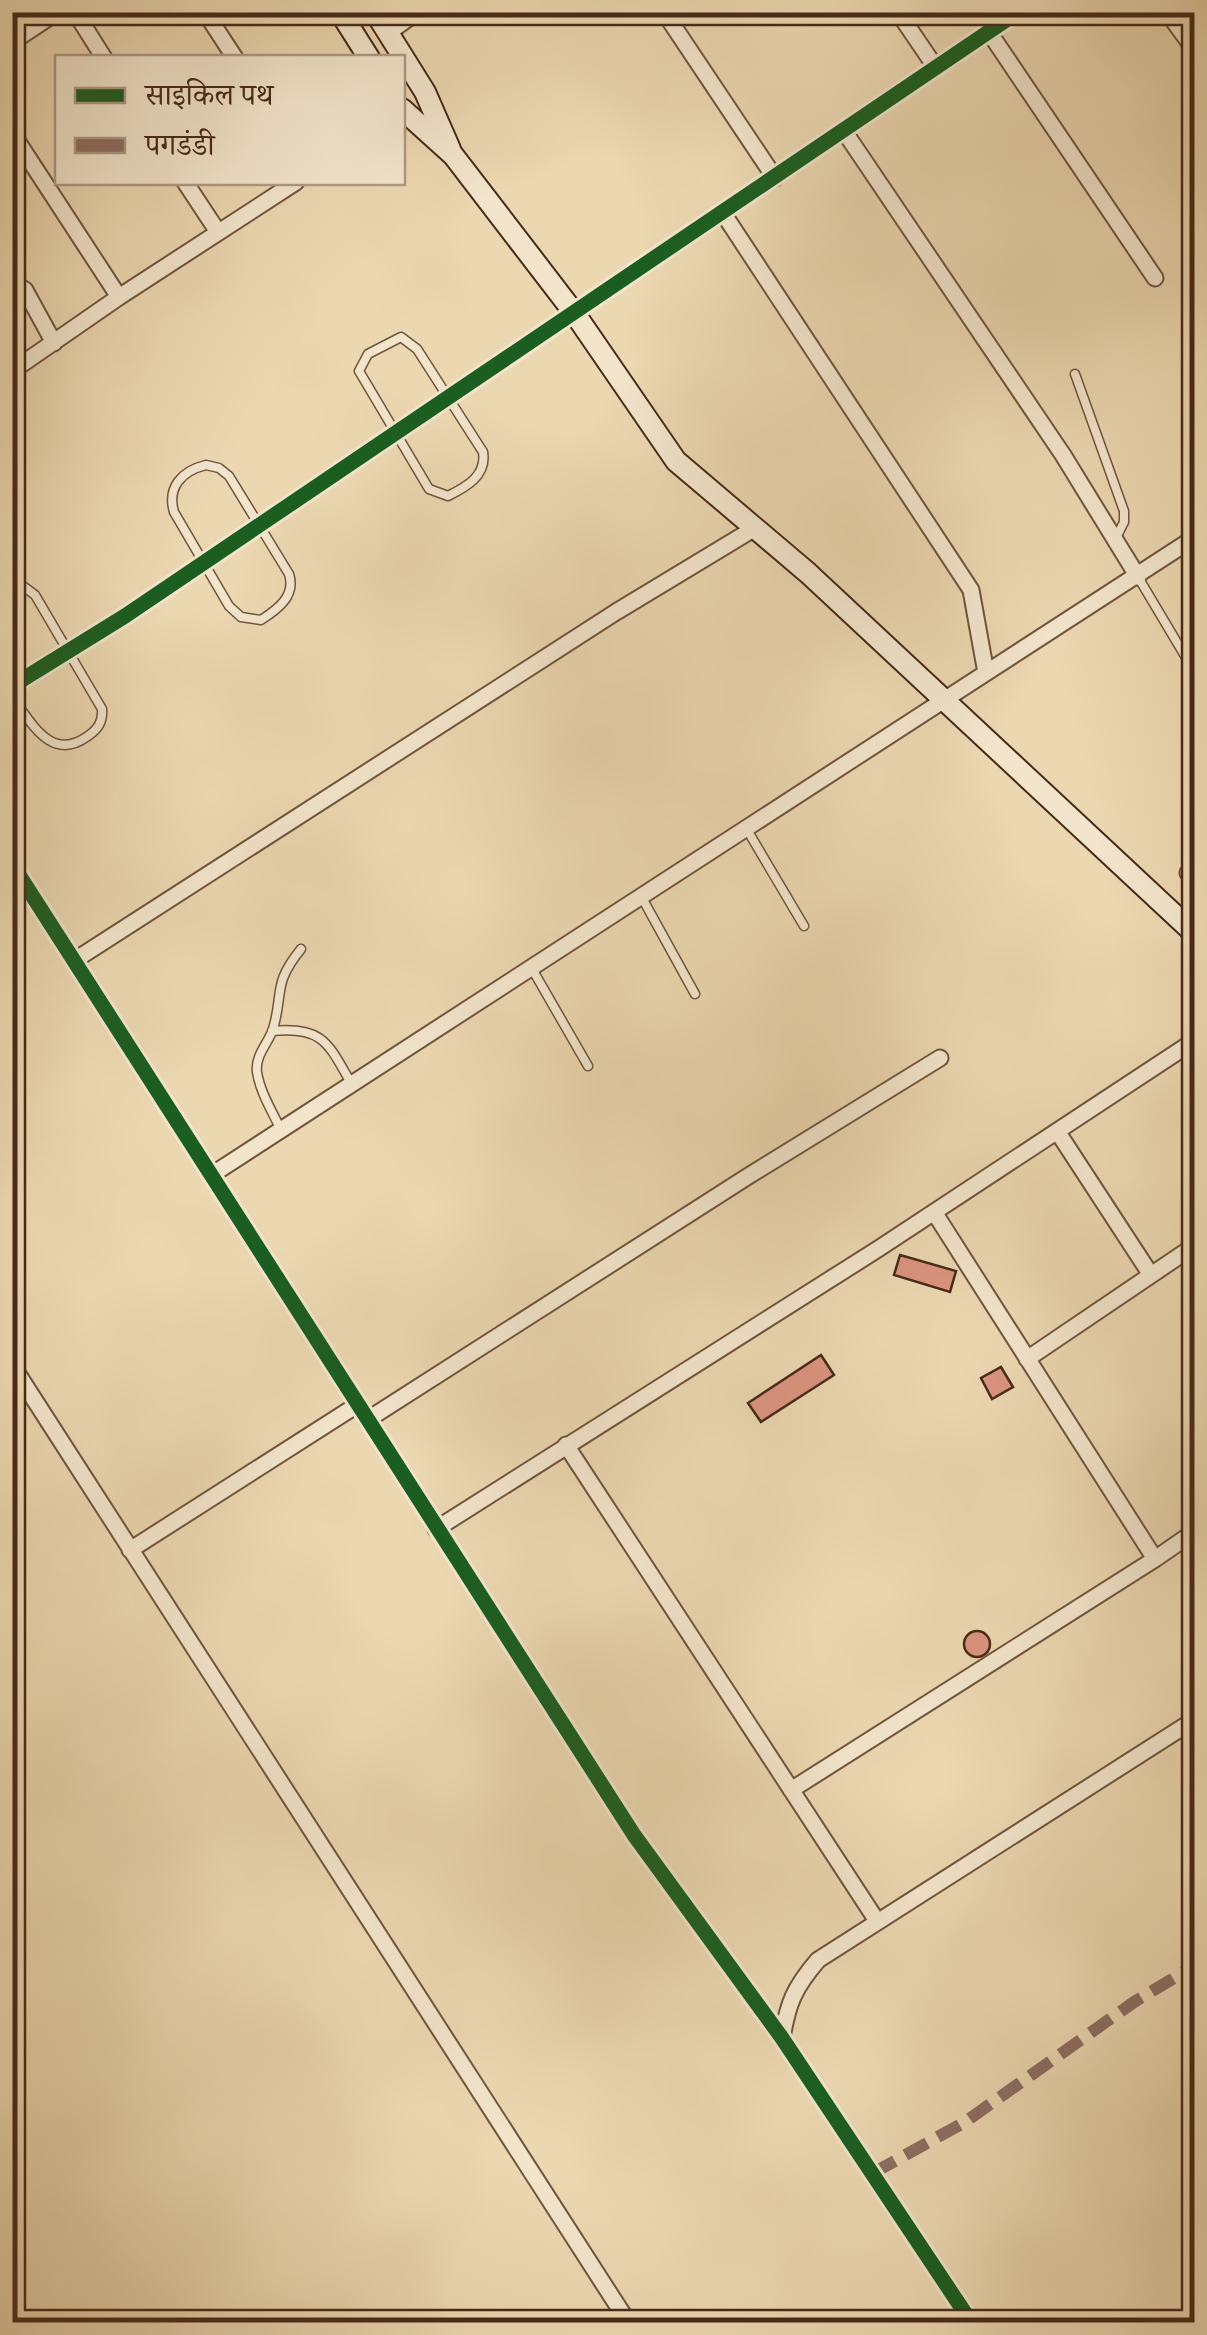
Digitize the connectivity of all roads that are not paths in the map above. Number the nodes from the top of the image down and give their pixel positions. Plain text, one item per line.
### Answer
1 (57, 12) edge
2 (74, 12) edge
3 (204, 12) edge
4 (340, 12) edge
5 (375, 12) edge
6 (417, 12) edge
7 (664, 12) edge
8 (898, 12) edge
9 (1018, 12) edge
10 (1168, 12) edge
11 (989, 32) junction
12 (388, 33) junction
13 (12, 42) edge
14 (1194, 48) edge
15 (102, 55) edge
16 (232, 55) edge
17 (367, 55) edge
18 (402, 55) edge
19 (405, 60) edge
20 (936, 68) junction
21 (405, 112) edge
22 (844, 131) junction
23 (12, 132) edge
24 (452, 155) junction
25 (28, 157) junction
26 (12, 166) edge
27 (775, 178) junction
28 (188, 185) edge
29 (291, 185) edge
30 (723, 213) junction
31 (218, 232) junction
32 (1155, 278) dead end
33 (12, 282) edge
34 (119, 297) junction
35 (575, 314) junction
36 (54, 343) junction
37 (12, 371) edge
38 (1075, 374) dead end
39 (449, 396) junction
40 (394, 434) junction
41 (259, 525) junction
42 (755, 528) junction
43 (1194, 538) edge
44 (1115, 540) junction
45 (203, 563) junction
46 (1138, 577) junction
47 (12, 578) edge
48 (68, 651) junction
49 (1194, 670) edge
50 (986, 673) junction
51 (12, 686) edge
52 (12, 696) edge
53 (944, 700) junction
54 (746, 828) junction
55 (12, 864) edge
56 (641, 896) junction
57 (804, 926) dead end
58 (1194, 932) edge
59 (301, 950) dead end
60 (74, 960) junction
61 (531, 967) junction
62 (694, 994) dead end
63 (272, 1031) junction
64 (1194, 1041) edge
65 (940, 1058) dead end
66 (588, 1066) dead end
67 (351, 1084) junction
68 (281, 1130) junction
69 (1056, 1131) junction
70 (213, 1174) junction
71 (934, 1212) junction
72 (1194, 1246) edge
73 (1151, 1276) junction
74 (1027, 1359) junction
75 (12, 1366) edge
76 (357, 1405) junction
77 (367, 1420) junction
78 (566, 1446) junction
79 (436, 1529) junction
80 (1194, 1532) edge
81 (130, 1550) junction
82 (1154, 1559) junction
83 (1194, 1720) edge
84 (791, 1790) junction
85 (877, 1921) junction
86 (782, 2038) junction
87 (1194, 2317) edge
88 (628, 2322) edge
89 (971, 2322) edge
90 (1186, 2322) edge

1 - 13 street
2 - 15 street
3 - 16 street
4 - 17 main road
5 - 12 main road
6 - 12 street
7 - 27 street
8 - 20 street
9 - 11 street
10 - 14 street
11 - 20 street
11 - 32 street
12 - 18 main road
19 - 24 main road
20 - 22 street
21 - 24 main road
22 - 27 street
22 - 44 street
23 - 25 street
24 - 35 main road
25 - 26 street
25 - 34 street
27 - 30 street
28 - 31 street
29 - 31 street
30 - 35 street
30 - 50 street
31 - 34 street
33 - 36 street
34 - 36 street
35 - 39 street
35 - 42 main road
36 - 37 street
38 - 44 lane
39 - 40 street
39 - 40 lane
39 - 40 lane
40 - 41 street
41 - 45 street
41 - 45 lane
41 - 45 lane
42 - 53 main road
42 - 60 street
43 - 46 street
44 - 46 street
45 - 48 street
46 - 49 lane
46 - 50 street
47 - 48 lane
48 - 51 street
48 - 52 lane
50 - 53 street
53 - 54 street
53 - 58 main road
54 - 56 street
54 - 57 lane
55 - 60 street
56 - 61 street
56 - 62 lane
59 - 63 lane
60 - 70 street
61 - 66 lane
61 - 67 street
63 - 67 lane
63 - 68 lane
64 - 69 street
65 - 77 street
67 - 68 street
68 - 70 street
69 - 71 street
69 - 73 street
70 - 76 street
71 - 74 street
71 - 78 street
72 - 73 street
73 - 74 street
74 - 82 street
75 - 81 street
76 - 77 street
76 - 81 street
77 - 79 street
78 - 79 street
78 - 84 street
79 - 86 street
80 - 82 street
81 - 88 street
82 - 84 street
83 - 85 street
84 - 85 street
85 - 86 street
86 - 89 street
87 - 90 street

